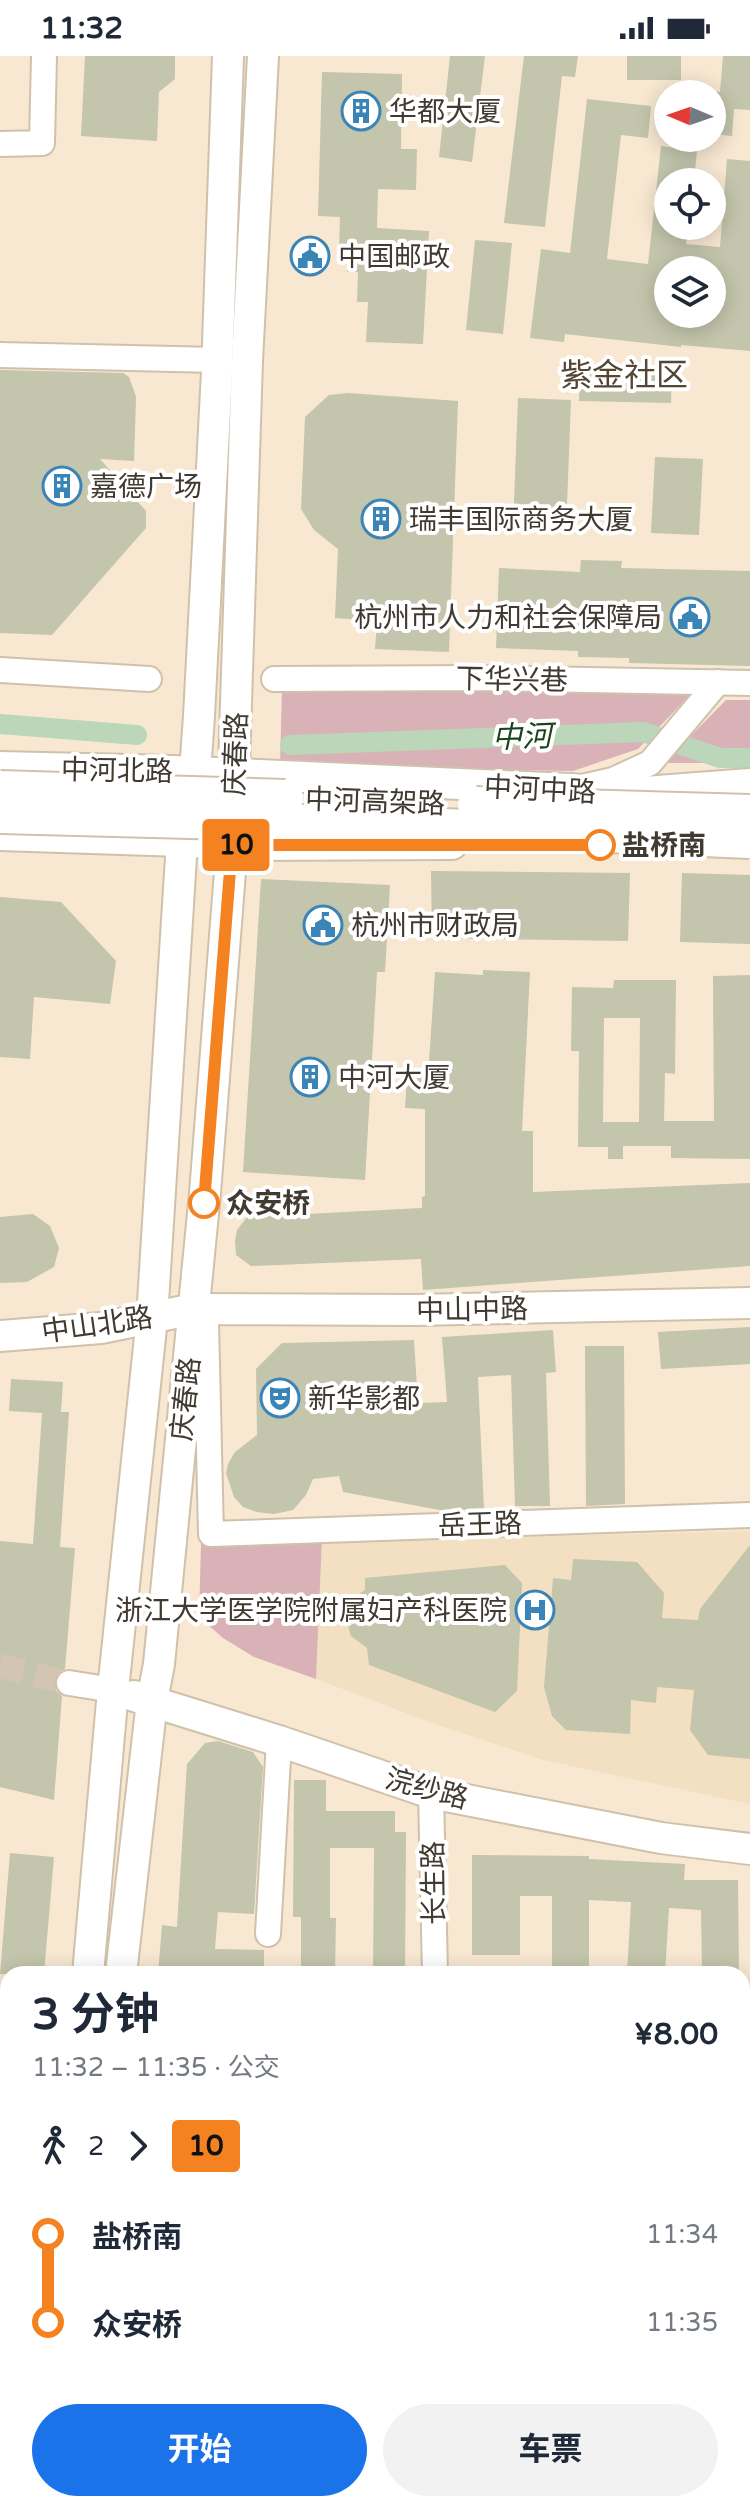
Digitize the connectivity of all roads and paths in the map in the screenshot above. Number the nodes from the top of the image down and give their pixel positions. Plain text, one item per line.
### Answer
1 (44, 56) edge
2 (228, 56) edge
3 (263, 56) edge
4 (0, 144) edge
5 (0, 355) edge
6 (217, 360) junction
7 (0, 670) edge
8 (149, 679) dead end
9 (274, 679) dead end
10 (718, 682) junction
11 (750, 683) edge
12 (0, 767) edge
13 (195, 772) junction
14 (235, 773) junction
15 (750, 787) edge
16 (0, 789) edge
17 (570, 789) junction
18 (632, 796) junction
19 (750, 799) edge
20 (750, 813) edge
21 (0, 815) edge
22 (0, 835) edge
23 (750, 840) edge
24 (182, 841) junction
25 (232, 845) junction
26 (750, 852) edge
27 (750, 1303) edge
28 (194, 1309) junction
29 (152, 1318) junction
30 (0, 1336) edge
31 (750, 1515) edge
32 (69, 1683) tunnel mouth
33 (113, 1690) junction
34 (152, 1701) junction
35 (279, 1741) junction
36 (431, 1793) junction
37 (750, 1849) edge
38 (268, 1934) dead end
39 (89, 1966) edge
40 (122, 1966) edge
41 (435, 1966) edge

1 - 4 street
2 - 6 main road, 庆春路
3 - 14 main road, 庆春路
5 - 6 street
6 - 13 main road, 庆春路
7 - 8 street
9 - 10 street, 下华兴巷
10 - 11 street, 下华兴巷
10 - 17 street
12 - 13 main road, 中河北路
13 - 14 main road, 中河北路
13 - 24 main road, 庆春路
14 - 17 main road, 中河中路
14 - 25 main road, 庆春路
15 - 18 highway
16 - 20 highway, 中河高架路, bridge
17 - 18 main road, 中河中路
18 - 19 main road, 中河中路
21 - 23 highway, 中河高架路, bridge
22 - 24 main road
24 - 25 main road
24 - 29 main road, 庆春路
25 - 26 main road, 中河中路
25 - 28 main road, 庆春路
27 - 28 main road, 中山中路
28 - 29 main road, 中山北路
28 - 31 street, 岳王路
28 - 34 main road, 庆春路
29 - 30 main road, 中山北路
29 - 33 main road, 庆春路
32 - 33 street
33 - 34 main road, 浣纱路
33 - 39 main road, 庆春路
34 - 35 main road, 浣纱路
34 - 40 main road, 庆春路
35 - 36 main road, 浣纱路
35 - 38 street
36 - 37 main road, 浣纱路
36 - 41 street, 长生路

